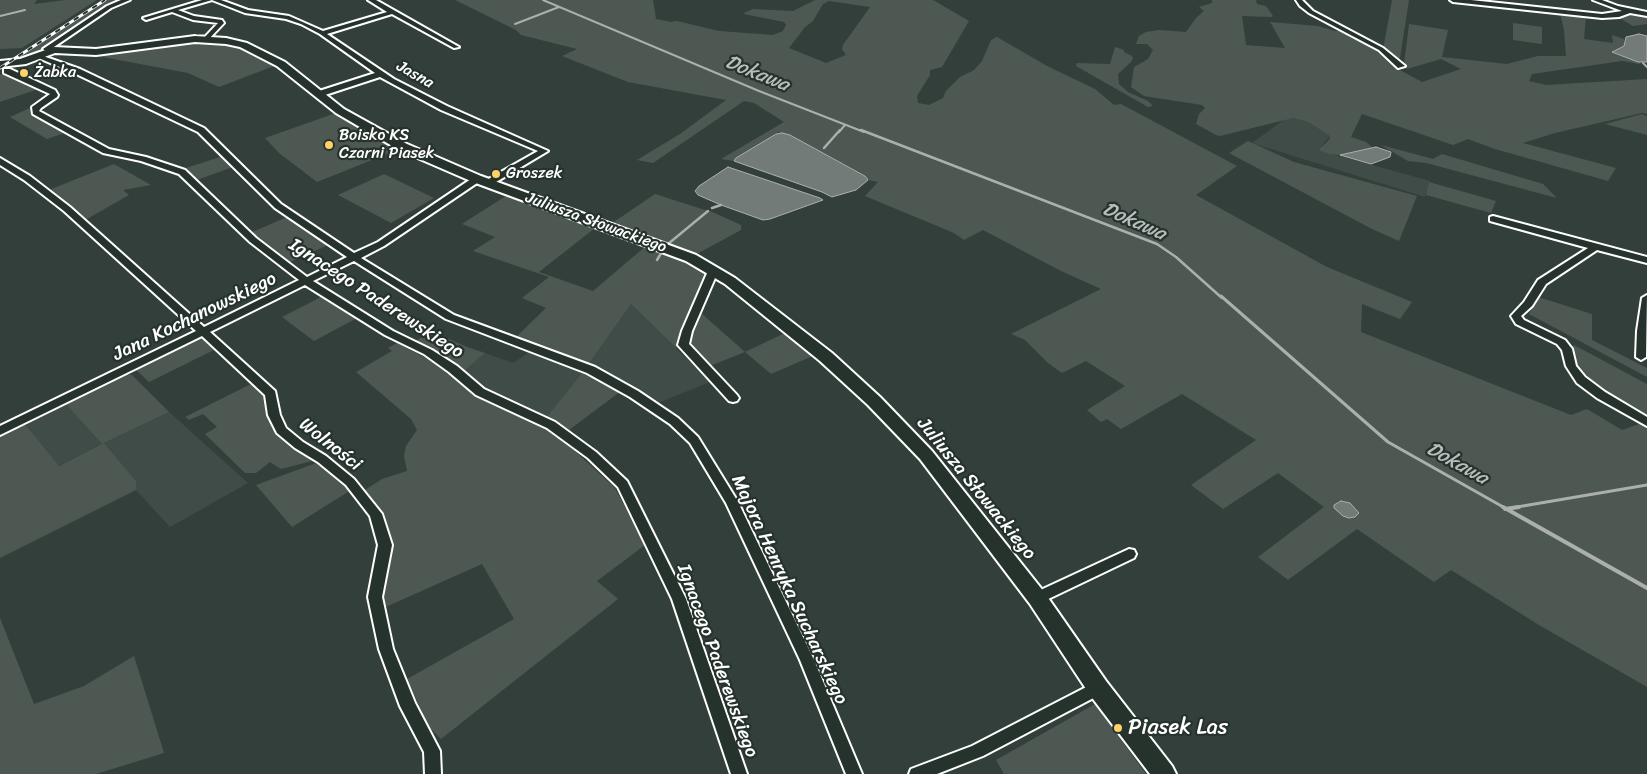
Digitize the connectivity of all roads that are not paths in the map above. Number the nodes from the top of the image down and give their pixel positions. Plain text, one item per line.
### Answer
1 (128, 0) edge
2 (209, 0) edge
3 (215, 0) edge
4 (371, 0) edge
5 (1299, 0) edge
6 (1453, 0) edge
7 (1596, 0) edge
8 (172, 10) junction
9 (1628, 11) junction
10 (393, 12) junction
11 (1647, 14) edge
12 (146, 18) dead end
13 (322, 33) junction
14 (206, 39) junction
15 (456, 48) dead end
16 (43, 53) junction
17 (1401, 66) dead end
18 (2, 70) edge
19 (381, 74) junction
20 (319, 94) junction
21 (0, 161) edge
22 (482, 181) junction
23 (1493, 219) dead end
24 (1596, 247) junction
25 (355, 258) junction
26 (1647, 260) edge
27 (713, 271) junction
28 (306, 281) junction
29 (1647, 298) edge
30 (204, 332) junction
31 (1641, 357) dead end
32 (734, 395) dead end
33 (1647, 422) edge
34 (0, 431) edge
35 (1129, 554) dead end
36 (1037, 598) junction
37 (1098, 688) junction
38 (433, 774) edge
39 (738, 774) edge
40 (854, 774) edge
41 (917, 774) edge
42 (1164, 774) edge

1 - 16 street
2 - 8 street
3 - 13 street, Jasna
4 - 10 street
5 - 17 street
6 - 9 street
7 - 9 street
8 - 12 street
8 - 14 street
9 - 11 street
10 - 13 street
10 - 15 street
13 - 19 street, Jasna
14 - 16 street, Juliusza Słowackiego
14 - 20 street, Juliusza Słowackiego
16 - 18 street, Juliusza Słowackiego
16 - 25 street, Majora Henryka Sucharskiego
18 - 28 street, Ignacego Paderewskiego
19 - 20 street
19 - 22 street, Jasna
20 - 22 street, Juliusza Słowackiego
21 - 30 street, Wolności
22 - 25 street, Jana Kochanowskiego
22 - 27 street, Juliusza Słowackiego
23 - 24 street
24 - 26 street
24 - 33 street
25 - 28 street, Jana Kochanowskiego
25 - 40 street, Majora Henryka Sucharskiego
27 - 32 street
27 - 36 street, Juliusza Słowackiego
28 - 30 street, Jana Kochanowskiego
28 - 39 street, Ignacego Paderewskiego
29 - 31 street
30 - 34 street, Jana Kochanowskiego
30 - 38 street, Wolności
35 - 36 street
36 - 37 street, Juliusza Słowackiego
37 - 41 street
37 - 42 street, Juliusza Słowackiego

